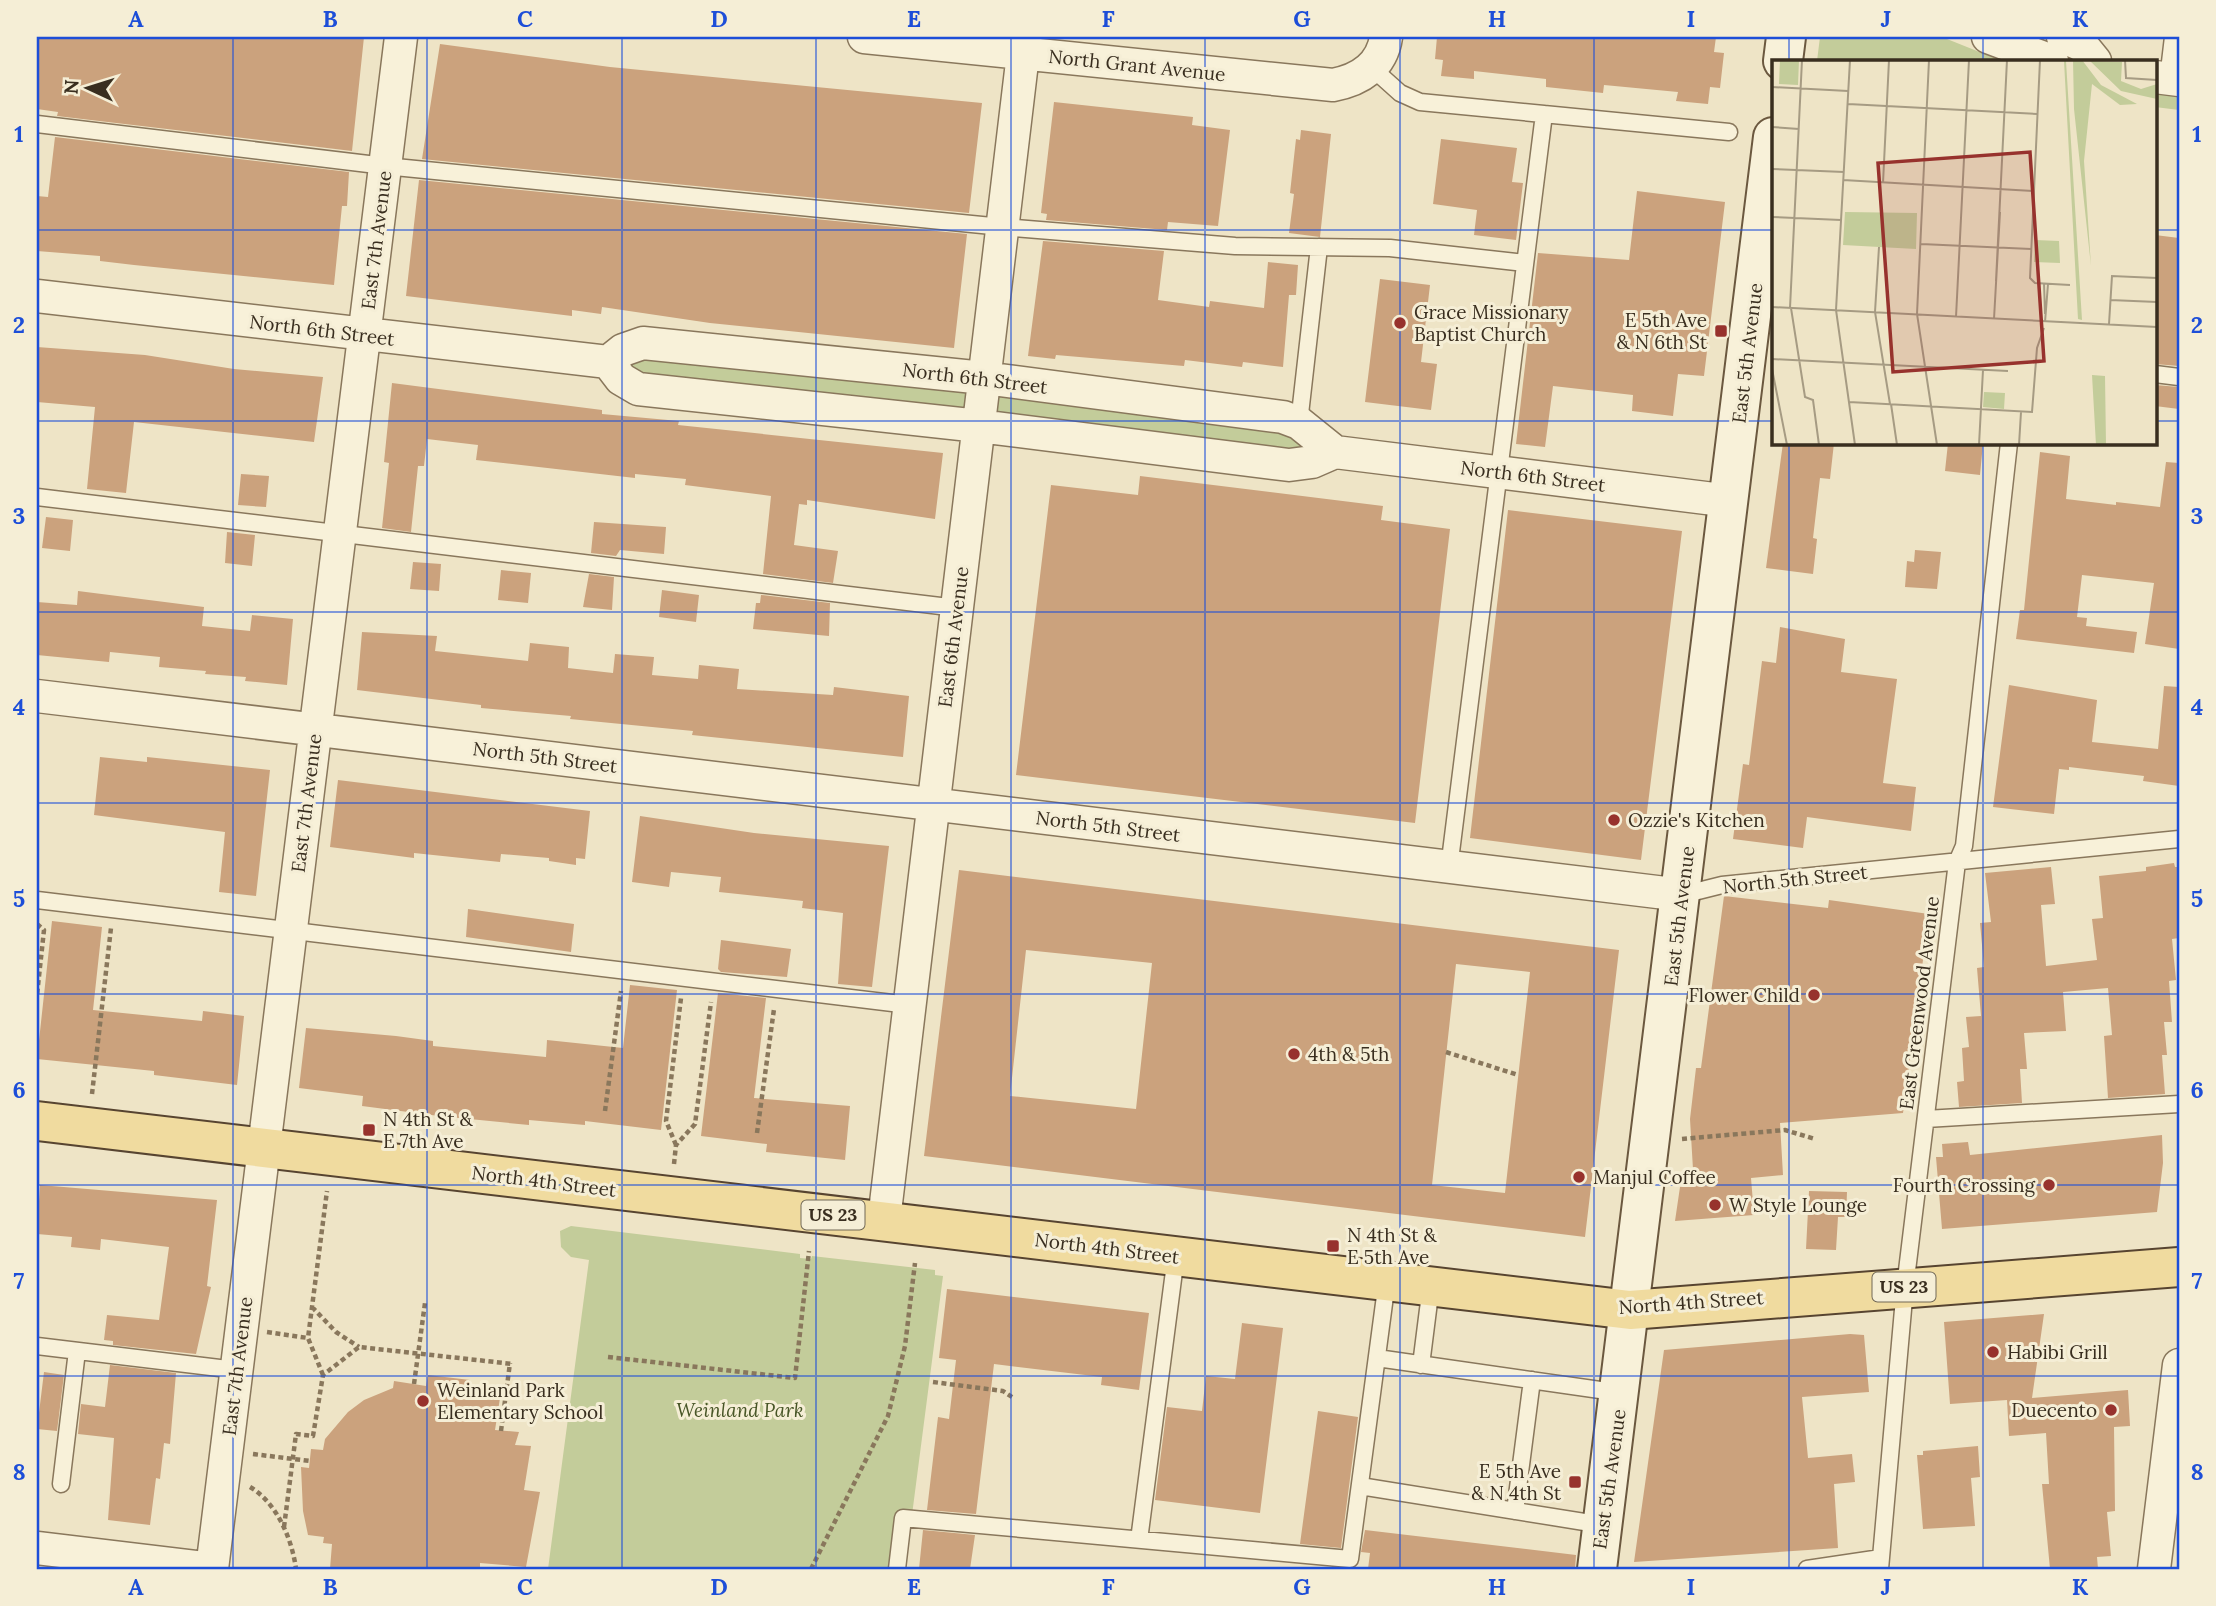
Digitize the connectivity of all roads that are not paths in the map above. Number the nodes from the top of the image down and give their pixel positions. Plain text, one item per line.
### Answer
1 (401, 37) edge
2 (864, 37) edge
3 (1386, 37) edge
4 (1786, 37) edge
5 (1989, 37) edge
6 (2063, 37) edge
7 (2173, 37) edge
8 (1023, 54) junction
9 (1783, 60) edge
10 (2049, 60) edge
11 (2094, 60) edge
12 (1371, 67) junction
13 (2167, 79) edge
14 (1544, 114) junction
15 (37, 124) edge
16 (1729, 132) dead end
17 (1772, 148) edge
18 (385, 166) junction
19 (1002, 227) junction
20 (1319, 247) junction
21 (1525, 263) junction
22 (37, 296) edge
23 (364, 335) junction
24 (608, 362) junction
25 (2156, 374) edge
26 (2179, 377) edge
27 (984, 378) junction
28 (1299, 423) junction
29 (979, 426) junction
30 (2009, 444) edge
31 (1335, 452) junction
32 (1499, 471) junction
33 (37, 497) edge
34 (1730, 501) junction
35 (340, 534) junction
36 (957, 608) junction
37 (37, 696) edge
38 (315, 729) junction
39 (933, 804) junction
40 (2179, 839) edge
41 (1957, 862) junction
42 (1449, 869) junction
43 (1682, 895) junction
44 (37, 900) edge
45 (290, 931) junction
46 (909, 1005) junction
47 (2179, 1104) edge
48 (1926, 1119) junction
49 (37, 1121) edge
50 (263, 1150) junction
51 (884, 1220) junction
52 (1176, 1256) junction
53 (2179, 1267) edge
54 (1387, 1281) junction
55 (1432, 1286) junction
56 (1905, 1287) junction
57 (1630, 1310) junction
58 (37, 1346) edge
59 (77, 1351) junction
60 (1377, 1358) junction
61 (1421, 1365) junction
62 (2179, 1365) edge
63 (236, 1370) junction
64 (1532, 1380) junction
65 (1621, 1393) junction
66 (61, 1484) dead end
67 (1360, 1486) junction
68 (1515, 1511) junction
69 (1603, 1525) junction
70 (1139, 1540) junction
71 (37, 1548) edge
72 (1880, 1563) edge
73 (212, 1569) edge
74 (897, 1569) edge
75 (1597, 1569) edge
76 (1807, 1569) edge
77 (2154, 1569) edge

1 - 18 street, East 7th Avenue
2 - 8 street, North Grant Avenue
3 - 12 street
4 - 9 main road
5 - 10 street
6 - 11 street
7 - 13 lane
8 - 12 street, North Grant Avenue
8 - 19 street, East 6th Avenue
12 - 14 lane
14 - 16 lane
14 - 21 lane
15 - 18 lane
17 - 34 main road, East 5th Avenue
18 - 19 lane
18 - 23 street, East 7th Avenue
19 - 20 lane
19 - 27 street, East 6th Avenue
20 - 21 lane
20 - 28 lane
21 - 32 lane
22 - 23 street, North 6th Street
23 - 24 street, North 6th Street
23 - 35 street, East 7th Avenue
24 - 27 street, North 6th Street
24 - 29 street, North 6th Street
25 - 26 lane
27 - 28 street, North 6th Street
27 - 29 street, East 6th Avenue
28 - 31 street, North 6th Street
29 - 31 street, North 6th Street
29 - 36 street, East 6th Avenue
30 - 41 lane, East Greenwood Avenue
31 - 32 street, North 6th Street
32 - 34 street, North 6th Street
32 - 42 lane
33 - 35 lane
34 - 43 main road, East 5th Avenue
35 - 36 lane
35 - 38 street, East 7th Avenue
36 - 39 street, East 6th Avenue
37 - 38 street, North 5th Street
38 - 39 street, North 5th Street
38 - 45 street, East 7th Avenue
39 - 42 street, North 5th Street
39 - 46 street, East 6th Avenue
40 - 41 lane, North 5th Street
41 - 43 lane, North 5th Street
41 - 48 lane, East Greenwood Avenue
42 - 43 street, North 5th Street
43 - 57 main road, East 5th Avenue
44 - 45 lane
45 - 46 lane
45 - 50 street, East 7th Avenue
46 - 51 street, East 6th Avenue
47 - 48 lane
48 - 56 lane, East Greenwood Avenue
49 - 50 main road, North 4th Street / US 23
50 - 51 main road, North 4th Street / US 23
50 - 63 street, East 7th Avenue
51 - 52 main road, North 4th Street / US 23
52 - 54 main road, North 4th Street / US 23
52 - 70 lane
53 - 56 main road, North 4th Street / US 23
54 - 55 main road, North 4th Street / US 23
54 - 60 lane
55 - 57 main road, North 4th Street / US 23
55 - 61 lane
56 - 57 main road, North 4th Street / US 23
56 - 72 lane, East Greenwood Avenue
57 - 65 main road, East 5th Avenue
58 - 59 lane
59 - 63 lane
59 - 66 lane
60 - 61 lane
60 - 67 lane
61 - 64 lane
62 - 77 street
63 - 73 street, East 7th Avenue
64 - 65 lane
64 - 68 lane
65 - 69 main road, East 5th Avenue
67 - 68 lane
67 - 70 lane
68 - 69 lane
69 - 75 main road, East 5th Avenue
70 - 74 lane
71 - 73 street
72 - 76 lane

